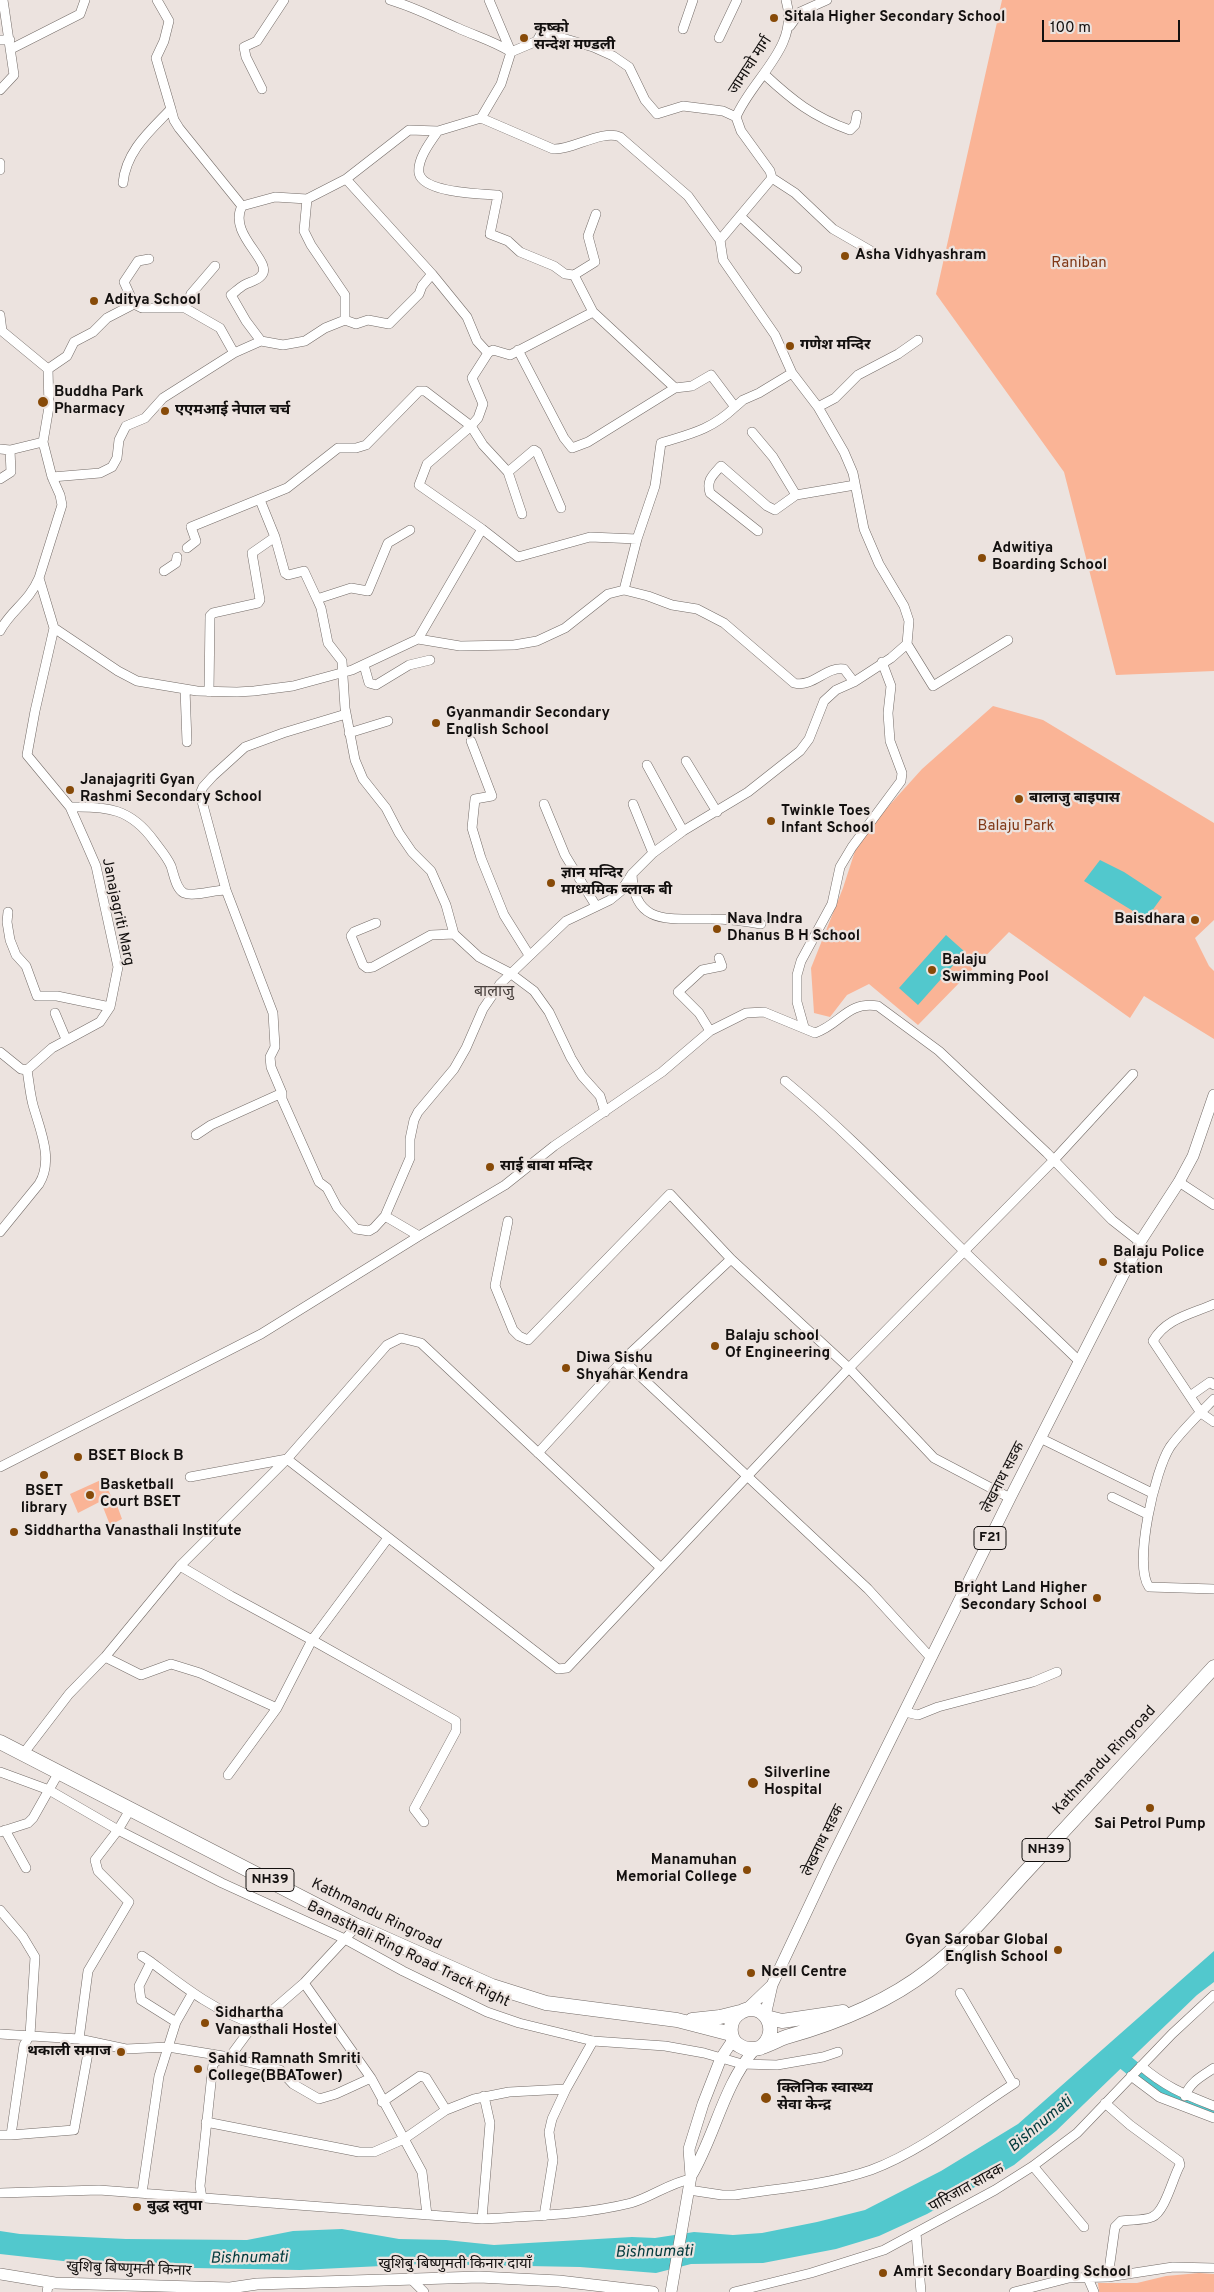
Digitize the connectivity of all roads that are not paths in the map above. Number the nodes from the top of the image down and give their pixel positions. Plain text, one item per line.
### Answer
1 (3, 0) edge
2 (85, 0) edge
3 (157, 0) edge
4 (284, 0) edge
5 (390, 0) edge
6 (488, 0) edge
7 (693, 0) edge
8 (737, 0) edge
9 (786, 0) edge
10 (827, 0) edge
11 (790, 26) junction
12 (682, 29) dead end
13 (720, 38) dead end
14 (0, 40) edge
15 (11, 44) junction
16 (511, 52) junction
17 (764, 74) junction
18 (262, 89) dead end
19 (0, 90) edge
20 (171, 110) junction
21 (857, 114) dead end
22 (736, 117) junction
23 (481, 118) junction
24 (438, 131) junction
25 (0, 164) edge
26 (0, 170) edge
27 (772, 178) junction
28 (346, 179) junction
29 (124, 183) dead end
30 (307, 199) junction
31 (240, 210) junction
32 (596, 214) dead end
33 (740, 216) junction
34 (720, 240) junction
35 (870, 251) dead end
36 (149, 259) dead end
37 (215, 266) dead end
38 (797, 269) dead end
39 (432, 274) junction
40 (574, 275) junction
41 (134, 304) junction
42 (185, 308) junction
43 (593, 312) junction
44 (0, 316) edge
45 (345, 320) junction
46 (1, 331) edge
47 (918, 340) dead end
48 (261, 341) junction
49 (518, 350) junction
50 (234, 353) junction
51 (488, 353) junction
52 (48, 369) junction
53 (792, 373) junction
54 (675, 388) junction
55 (735, 407) junction
56 (818, 407) junction
57 (471, 426) junction
58 (752, 432) dead end
59 (42, 442) junction
60 (5, 450) edge
61 (508, 472) junction
62 (52, 477) junction
63 (0, 479) edge
64 (855, 485) junction
65 (796, 495) junction
66 (265, 498) junction
67 (561, 508) dead end
68 (522, 514) dead end
69 (482, 529) junction
70 (410, 530) dead end
71 (758, 531) dead end
72 (275, 537) junction
73 (637, 539) junction
74 (188, 548) dead end
75 (177, 557) dead end
76 (164, 571) dead end
77 (39, 578) junction
78 (624, 590) junction
79 (317, 599) junction
80 (54, 628) junction
81 (0, 631) edge
82 (418, 639) junction
83 (1008, 640) dead end
84 (907, 644) junction
85 (430, 660) dead end
86 (882, 662) junction
87 (364, 665) junction
88 (344, 672) junction
89 (854, 682) junction
90 (185, 689) junction
91 (209, 692) junction
92 (346, 714) junction
93 (388, 721) dead end
94 (349, 733) junction
95 (471, 741) dead end
96 (187, 742) dead end
97 (686, 761) dead end
98 (647, 765) dead end
99 (544, 804) dead end
100 (633, 804) dead end
101 (70, 807) junction
102 (716, 812) junction
103 (683, 831) junction
104 (652, 853) junction
105 (632, 874) junction
106 (226, 890) junction
107 (596, 906) junction
108 (8, 912) dead end
109 (376, 923) dead end
110 (761, 924) dead end
111 (454, 934) junction
112 (529, 955) junction
113 (720, 958) dead end
114 (510, 973) junction
115 (110, 1007) junction
116 (55, 1013) dead end
117 (804, 1027) junction
118 (710, 1031) junction
119 (66, 1039) junction
120 (0, 1052) edge
121 (27, 1070) junction
122 (1133, 1074) dead end
123 (785, 1081) dead end
124 (282, 1093) junction
125 (1214, 1095) edge
126 (605, 1112) junction
127 (196, 1135) dead end
128 (1053, 1160) junction
129 (1179, 1182) junction
130 (1214, 1205) edge
131 (385, 1216) junction
132 (508, 1221) dead end
133 (0, 1232) edge
134 (419, 1236) junction
135 (1140, 1242) junction
136 (964, 1250) junction
137 (731, 1259) junction
138 (1214, 1304) edge
139 (623, 1360) junction
140 (1079, 1361) junction
141 (849, 1368) junction
142 (1214, 1385) edge
143 (1190, 1396) junction
144 (1214, 1399) edge
145 (1200, 1413) junction
146 (1214, 1422) edge
147 (1040, 1438) junction
148 (538, 1453) junction
149 (287, 1459) junction
150 (0, 1467) edge
151 (748, 1476) junction
152 (190, 1477) dead end
153 (1152, 1493) junction
154 (1112, 1497) dead end
155 (1010, 1498) junction
156 (1147, 1514) junction
157 (388, 1538) junction
158 (180, 1566) junction
159 (661, 1568) junction
160 (1214, 1589) edge
161 (312, 1640) junction
162 (105, 1656) junction
163 (931, 1658) junction
164 (1214, 1667) edge
165 (1056, 1672) dead end
166 (277, 1708) junction
167 (905, 1712) junction
168 (0, 1742) edge
169 (23, 1754) junction
170 (0, 1772) edge
171 (59, 1772) junction
172 (228, 1775) dead end
173 (49, 1790) junction
174 (131, 1808) junction
175 (424, 1822) dead end
176 (118, 1830) junction
177 (3, 1831) edge
178 (26, 1868) dead end
179 (0, 1910) edge
180 (357, 1926) junction
181 (345, 1940) junction
182 (142, 1956) dead end
183 (151, 1962) junction
184 (304, 1983) junction
185 (772, 1985) junction
186 (960, 1993) dead end
187 (192, 1994) junction
188 (1214, 1995) edge
189 (859, 2010) junction
190 (743, 2011) junction
191 (766, 2016) junction
192 (677, 2020) junction
193 (176, 2022) junction
194 (254, 2024) junction
195 (0, 2034) edge
196 (30, 2035) junction
197 (732, 2037) junction
198 (78, 2039) junction
199 (593, 2041) junction
200 (90, 2042) junction
201 (168, 2047) junction
202 (757, 2049) junction
203 (838, 2052) dead end
204 (226, 2057) junction
205 (721, 2058) junction
206 (742, 2064) junction
207 (1141, 2066) junction
208 (1214, 2068) edge
209 (1132, 2075) junction
210 (371, 2078) junction
211 (566, 2089) junction
212 (484, 2096) junction
213 (1186, 2096) junction
214 (382, 2102) junction
215 (1105, 2103) junction
216 (1214, 2106) edge
217 (446, 2110) junction
218 (1214, 2118) edge
219 (206, 2122) junction
220 (0, 2135) edge
221 (11, 2135) junction
222 (404, 2139) junction
223 (1033, 2166) junction
224 (690, 2182) junction
225 (0, 2193) edge
226 (142, 2193) junction
227 (202, 2198) junction
228 (427, 2216) junction
229 (544, 2216) junction
230 (482, 2218) junction
231 (1084, 2227) dead end
232 (916, 2233) junction
233 (1214, 2268) edge
234 (0, 2274) edge
235 (1108, 2277) junction
236 (1088, 2278) junction
237 (411, 2279) junction
238 (257, 2284) joint
239 (51, 2287) edge
240 (123, 2289) edge
241 (227, 2290) edge
242 (424, 2292) edge
243 (652, 2292) edge
244 (671, 2292) edge
245 (734, 2292) edge
246 (921, 2292) edge
247 (1014, 2292) edge
248 (1094, 2292) edge

1 - 15 street
2 - 15 street
3 - 20 street
4 - 18 street
5 - 16 street
6 - 16 street
7 - 12 street
8 - 13 street
9 - 11 street, जामाचो मार्ग
10 - 11 street
11 - 17 street, जामाचो मार्ग
14 - 15 street
15 - 19 street
16 - 22 street
16 - 23 street
17 - 21 street
17 - 22 street, जामाचो मार्ग
20 - 29 street
20 - 31 street
22 - 27 street
23 - 24 street
23 - 34 street
24 - 28 street
24 - 40 street
25 - 26 street
27 - 33 street
27 - 35 street
28 - 30 street
28 - 39 street
30 - 31 street
30 - 45 street
31 - 48 street
32 - 40 street
33 - 34 street
33 - 38 street
34 - 53 street
36 - 41 street
37 - 42 street
39 - 45 street
39 - 51 street
40 - 43 street
41 - 42 street
41 - 52 street
42 - 50 street
43 - 49 street
43 - 54 street
44 - 46 street
45 - 48 street
46 - 52 street
47 - 56 street
48 - 50 street
49 - 51 street
49 - 54 street
50 - 62 street
51 - 57 street
52 - 59 street
53 - 55 street
53 - 56 street
54 - 55 street
55 - 73 street
56 - 64 street
57 - 61 street
57 - 66 street
57 - 69 street
58 - 65 street
59 - 60 street
59 - 62 street
60 - 63 street
61 - 67 street
61 - 68 street
62 - 77 street
64 - 65 street
64 - 84 street
65 - 71 street
66 - 72 street
66 - 74 street
69 - 73 street
69 - 82 street
70 - 79 street
72 - 79 street
72 - 91 street
73 - 78 street
75 - 76 street
77 - 80 street, Janajagriti Marg
77 - 81 street
78 - 82 street
78 - 89 street
79 - 88 street
80 - 90 street
80 - 101 street, Janajagriti Marg
82 - 87 street
83 - 84 street
84 - 86 street
85 - 87 street
86 - 89 street
86 - 117 street
87 - 88 street
88 - 91 street
88 - 92 street
89 - 102 street
90 - 91 street
90 - 96 street
92 - 94 street
92 - 106 street
93 - 94 street
94 - 111 street
95 - 112 street
97 - 102 street
98 - 103 street
99 - 107 street
100 - 104 street
101 - 106 street
101 - 115 street, Janajagriti Marg
102 - 103 street
103 - 104 street
104 - 105 street
105 - 107 street
105 - 110 street
106 - 124 street
107 - 112 street
108 - 115 street
109 - 111 street
111 - 114 street
112 - 114 street
113 - 118 street
114 - 126 street
114 - 131 street
115 - 119 street
116 - 119 street
117 - 118 street
117 - 128 street
118 - 126 street
119 - 121 street
120 - 121 street
121 - 133 street
122 - 128 street
123 - 136 street
124 - 127 street
124 - 131 street
125 - 129 main road, लेखनाथ सडक / F21
126 - 134 street
128 - 135 street
128 - 136 street
129 - 130 street
129 - 135 main road, लेखनाथ सडक / F21
131 - 134 street
132 - 137 street
134 - 150 street
135 - 140 main road, लेखनाथ सडक / F21
136 - 140 street
136 - 141 street
137 - 139 street
137 - 141 street
138 - 143 street
139 - 148 street
139 - 151 street
140 - 147 main road, लेखनाथ सडक / F21
141 - 151 street
141 - 155 street
142 - 143 street
143 - 145 street
144 - 145 street
145 - 146 street
145 - 153 street
147 - 153 street
147 - 155 main road, लेखनाथ सडक / F21
148 - 149 street
148 - 159 street
149 - 152 street
149 - 157 street
149 - 158 street
151 - 159 street
151 - 163 street
153 - 156 street
154 - 156 street
155 - 163 main road, लेखनाथ सडक / F21
156 - 160 street
157 - 159 street
157 - 161 street
158 - 161 street
158 - 162 street
161 - 166 street
161 - 175 street
162 - 166 street
162 - 169 street
163 - 167 main road, लेखनाथ सडक / F21
164 - 189 highway, Kathmandu Ringroad / NH39
165 - 167 street
166 - 172 street
167 - 185 main road, लेखनाथ सडक / F21
168 - 169 highway, Kathmandu Ringroad / NH39
169 - 171 highway, Kathmandu Ringroad / NH39
170 - 173 street, Banasthali Ring Road Track Right
171 - 173 street
171 - 174 highway, Kathmandu Ringroad / NH39
173 - 176 street, Banasthali Ring Road Track Right
173 - 177 street
174 - 176 street
174 - 180 highway, Kathmandu Ringroad / NH39
176 - 181 street, Banasthali Ring Road Track Right
176 - 198 street
177 - 178 street
179 - 196 street
180 - 181 street
180 - 192 highway, Kathmandu Ringroad / NH39
181 - 184 street
181 - 199 street, Banasthali Ring Road Track Right
182 - 183 street
183 - 187 street
183 - 193 street
184 - 194 street
184 - 210 street
185 - 190 main road, लेखनाथ सडक / F21
185 - 191 main road, लेखनाथ सडक / F21
186 - 224 street
187 - 193 street
187 - 194 street
188 - 207 street, पारिजात सादक
189 - 191 highway, Kathmandu Ringroad / NH39
189 - 202 highway, Kathmandu Ringroad / NH39
190 - 191 highway, Kathmandu Ringroad / NH39
190 - 192 highway, Kathmandu Ringroad / NH39
190 - 197 highway
191 - 202 highway
192 - 197 highway, Kathmandu Ringroad / NH39
193 - 201 street
194 - 204 street
195 - 196 street
196 - 198 street
196 - 221 street
197 - 202 highway, Kathmandu Ringroad / NH39
197 - 205 main road
198 - 200 street
199 - 205 street, Banasthali Ring Road Track Right
199 - 211 street
200 - 201 street
200 - 221 street
201 - 204 street
201 - 226 street
202 - 206 main road
203 - 206 street, Banasthali Ring Road Track Right
204 - 210 street
204 - 219 street
205 - 206 street, Banasthali Ring Road Track Right
205 - 224 main road
206 - 224 main road
207 - 209 street, पारिजात सादक
207 - 213 street
208 - 213 street
209 - 215 street, पारिजात सादक
209 - 218 street
210 - 214 street
211 - 212 street
211 - 229 street
212 - 217 street
212 - 230 street
213 - 216 street
214 - 217 street
214 - 222 street
215 - 223 street, पारिजात सादक
215 - 235 street
217 - 222 street
219 - 222 street
219 - 227 street
220 - 221 street
222 - 228 street
223 - 231 street
223 - 232 street, पारिजात सादक
224 - 229 street
224 - 244 main road
225 - 226 street
226 - 227 street
227 - 228 street
228 - 230 street
229 - 230 street
232 - 245 street, पारिजात सादक
232 - 246 street
233 - 235 street
234 - 239 main road, खुशिबु बिष्णुमती किनार
235 - 236 street
236 - 247 street
236 - 248 street
237 - 238 main road, खुशिबु बिष्णुमती किनार दायाँ
237 - 242 street
237 - 243 main road, खुशिबु बिष्णुमती किनार दायाँ
238 - 241 main road, खुशिबु बिष्णुमती किनार
239 - 240 main road, खुशिबु बिष्णुमती किनार
240 - 241 main road, खुशिबु बिष्णुमती किनार

